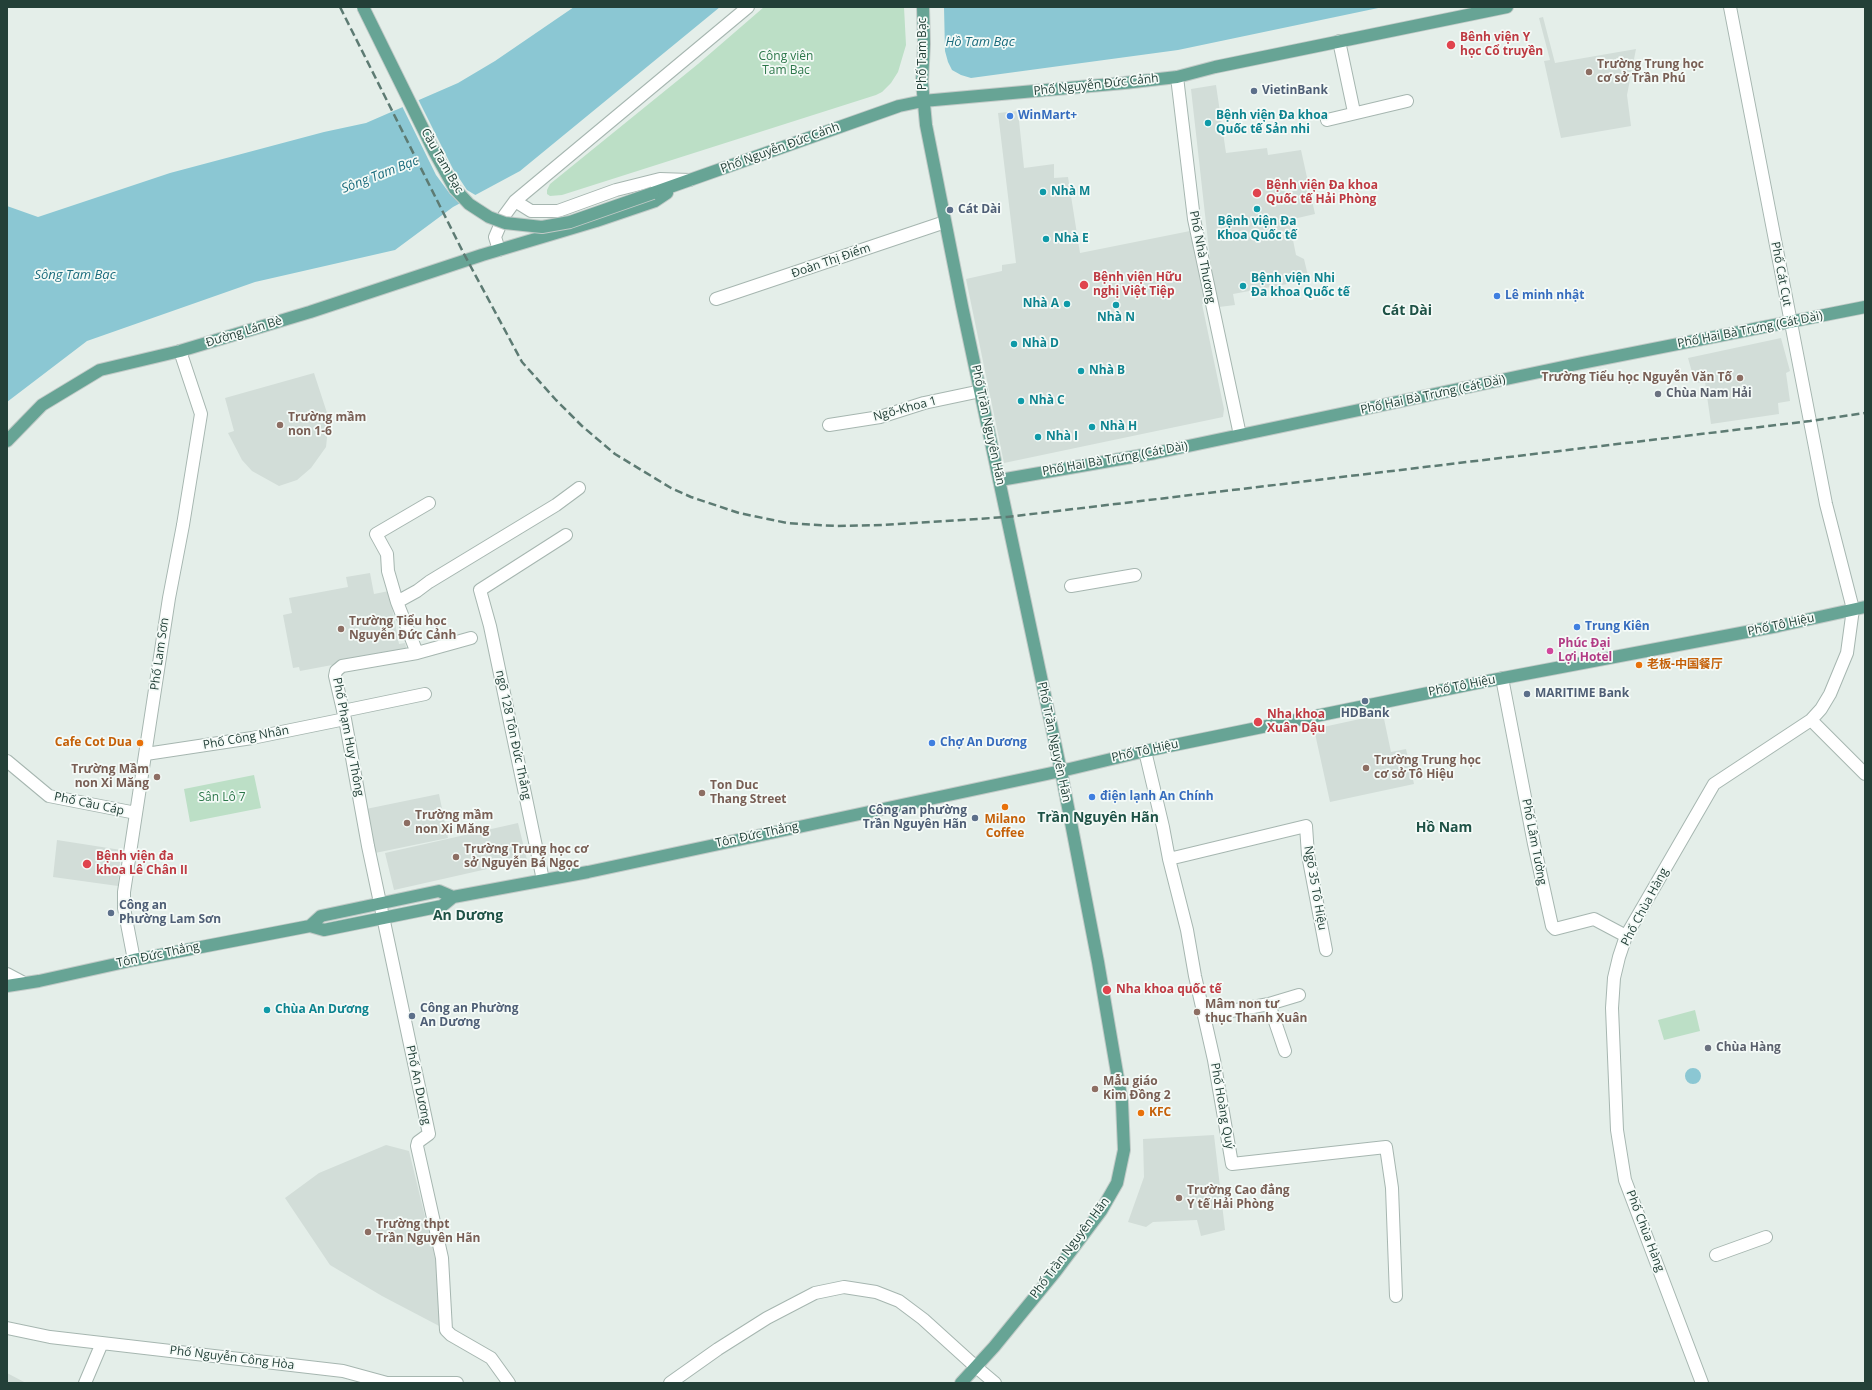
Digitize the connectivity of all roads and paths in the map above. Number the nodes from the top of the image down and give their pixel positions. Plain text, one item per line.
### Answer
1 (363, 7) edge
2 (748, 7) edge
3 (923, 7) edge
4 (1507, 7) edge
5 (1730, 7) edge
6 (1339, 41) junction
7 (1177, 77) junction
8 (923, 101) junction
9 (1407, 101) dead end
10 (1354, 112) junction
11 (1327, 120) dead end
12 (691, 180) junction
13 (653, 193) joint
14 (515, 201) junction
15 (945, 222) junction
16 (499, 250) junction
17 (716, 298) dead end
18 (1865, 307) edge
19 (1790, 322) junction
20 (180, 351) junction
21 (981, 390) junction
22 (829, 425) dead end
23 (1240, 435) junction
24 (7, 441) edge
25 (1000, 480) junction
26 (579, 488) dead end
27 (429, 503) dead end
28 (566, 535) dead end
29 (1135, 575) dead end
30 (1071, 586) dead end
31 (397, 602) junction
32 (1859, 608) edge
33 (471, 638) dead end
34 (417, 653) junction
35 (1502, 678) junction
36 (425, 694) dead end
37 (344, 715) junction
38 (1811, 720) junction
39 (1145, 751) junction
40 (146, 754) junction
41 (7, 761) edge
42 (1061, 771) junction
43 (1865, 774) edge
44 (136, 814) junction
45 (1168, 859) junction
46 (543, 880) junction
47 (453, 897) junction
48 (380, 903) junction
49 (383, 918) junction
50 (310, 926) junction
51 (1626, 936) junction
52 (1326, 950) dead end
53 (134, 960) junction
54 (7, 974) edge
55 (24, 983) junction
56 (7, 986) edge
57 (1299, 995) dead end
58 (1269, 1004) junction
59 (1204, 1016) junction
60 (1285, 1051) dead end
61 (1766, 1237) dead end
62 (1716, 1255) dead end
63 (1396, 1296) dead end
64 (7, 1328) edge
65 (102, 1343) junction
66 (976, 1368) junction
67 (85, 1383) edge
68 (457, 1383) edge
69 (509, 1383) edge
70 (670, 1383) edge
71 (961, 1383) edge
72 (995, 1383) edge
73 (1702, 1383) edge

1 - 13 main road, Cầu Tam Bạc, bridge
2 - 14 street
3 - 8 main road, Phố Tam Bạc
4 - 6 main road, Phố Nguyễn Đức Cảnh
5 - 19 street, Phố Cát Cụt
6 - 7 main road, Phố Nguyễn Đức Cảnh
6 - 10 street
7 - 8 main road, Phố Nguyễn Đức Cảnh
7 - 23 street, Phố Nhà Thương
8 - 12 main road, Phố Nguyễn Đức Cảnh
8 - 15 main road, Phố Trần Nguyên Hãn
9 - 10 street
10 - 11 street
12 - 13 main road, Phố Nguyễn Đức Cảnh
12 - 14 street
12 - 16 main road, Phố Nguyễn Đức Cảnh
14 - 16 street
15 - 17 street, Đoàn Thị Điểm
15 - 21 main road, Phố Trần Nguyên Hãn
16 - 20 main road, Đường Lán Bè
18 - 19 main road, Phố Hai Bà Trưng (Cát Dài)
19 - 23 main road, Phố Hai Bà Trưng (Cát Dài)
19 - 32 street, Phố Cát Cụt
20 - 24 main road, Đường Lán Bè
20 - 40 street, Phố Lam Sơn
21 - 22 street, Ngõ-Khoa 1
21 - 25 main road, Phố Trần Nguyên Hãn
23 - 25 main road, Phố Hai Bà Trưng (Cát Dài)
25 - 42 main road, Phố Trần Nguyên Hãn
26 - 31 street
27 - 31 street
28 - 46 street, ngõ 128 Tôn Đức Thắng
29 - 30 street
31 - 34 street
32 - 35 main road, Phố Tô Hiệu
32 - 38 street, Phố Chùa Hàng
33 - 34 street, Phố Phạm Huy Thông
34 - 37 street, Phố Phạm Huy Thông
35 - 39 main road, Phố Tô Hiệu
35 - 51 street, Phố Lâm Tường
36 - 37 street, Phố Công Nhân
37 - 40 street, Phố Công Nhân
37 - 48 street, Phố Phạm Huy Thông
38 - 43 street
38 - 51 street, Phố Chùa Hàng
39 - 42 main road, Phố Tô Hiệu
39 - 45 street, Phố Hoàng Quý
40 - 44 street, Phố Lam Sơn
41 - 44 street, Phố Cầu Cáp
42 - 46 main road, Tôn Đức Thắng
42 - 66 main road, Phố Trần Nguyên Hãn
44 - 53 street, Phố Lam Sơn
45 - 52 street, Ngõ 35 Tô Hiệu
45 - 59 street, Phố Hoàng Quý
46 - 47 main road, Tôn Đức Thắng
47 - 48 main road, Tôn Đức Thắng
47 - 49 main road, Tôn Đức Thắng
48 - 49 street, Phố Phạm Huy Thông
48 - 50 main road, Tôn Đức Thắng
49 - 50 main road, Tôn Đức Thắng
49 - 69 street, Phố An Dương
50 - 53 main road, Tôn Đức Thắng
51 - 73 street, Phố Chùa Hàng
53 - 55 main road, Tôn Đức Thắng
54 - 55 street
55 - 56 main road, Tôn Đức Thắng
57 - 58 street
58 - 59 street
58 - 60 street
59 - 63 street, Phố Hoàng Quý
61 - 62 street
64 - 65 street, Phố Nguyễn Công Hòa
65 - 67 street
65 - 68 street, Phố Nguyễn Công Hòa
66 - 70 street
66 - 71 main road, Phố Trần Nguyên Hãn
66 - 72 street

